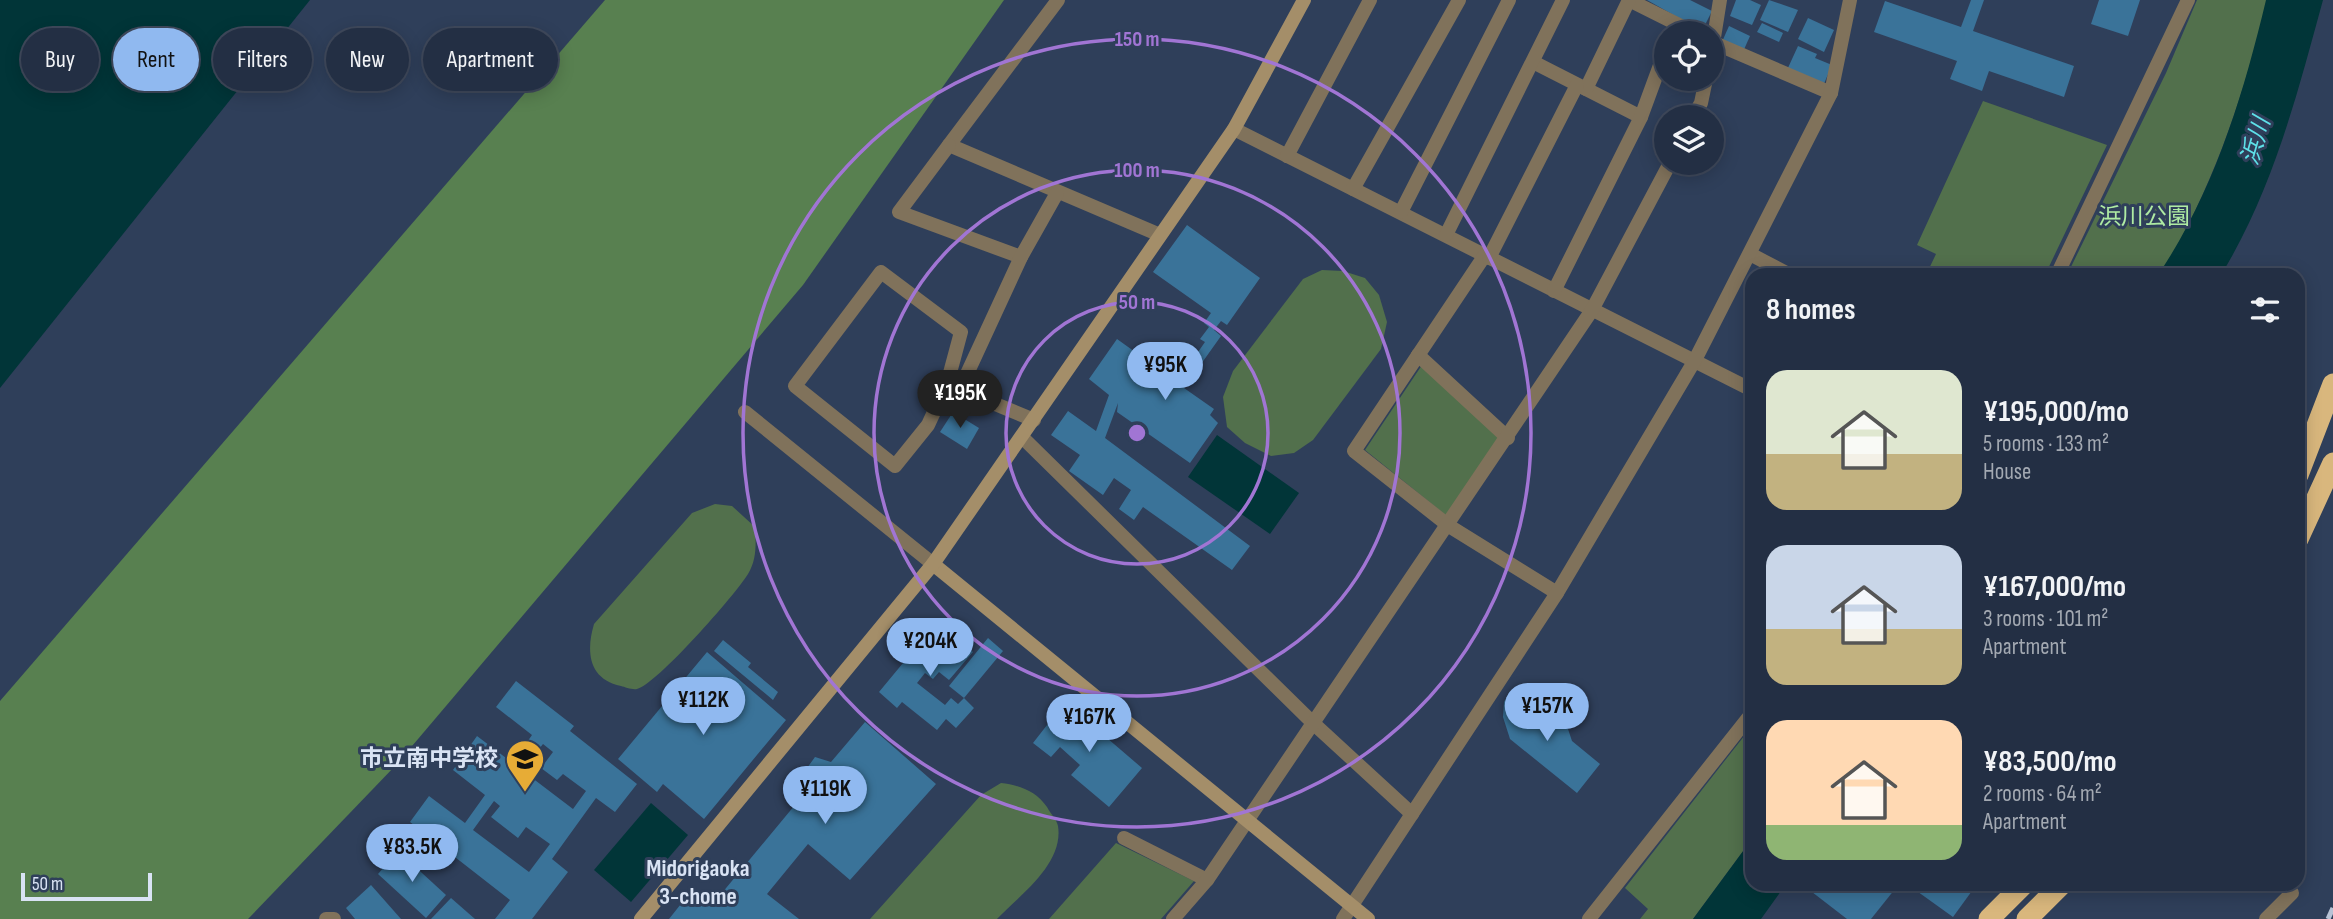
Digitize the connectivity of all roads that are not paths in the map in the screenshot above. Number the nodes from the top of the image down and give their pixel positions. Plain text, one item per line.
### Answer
1 (1058, 0) edge
2 (1304, 0) edge
3 (1370, 0) edge
4 (1459, 0) edge
5 (1509, 0) edge
6 (1563, 0) edge
7 (1629, 0) edge
8 (1720, 0) edge
9 (1850, 0) edge
10 (2188, 0) edge
11 (1663, 21) edge
12 (1716, 21) edge
13 (1724, 50) edge
14 (1533, 62) junction
15 (1654, 82) edge
16 (1582, 87) junction
17 (1831, 93) junction
18 (1641, 117) junction
19 (1234, 129) junction
20 (949, 145) junction
21 (1287, 156) junction
22 (1664, 175) edge
23 (1353, 189) junction
24 (1057, 193) junction
25 (1401, 212) junction
26 (1160, 234) junction
27 (1446, 235) junction
28 (1750, 254) junction
29 (1487, 256) junction
30 (1021, 257) junction
31 (1777, 268) edge
32 (2060, 268) edge
33 (1554, 291) junction
34 (1592, 310) junction
35 (1418, 355) junction
36 (1695, 360) junction
37 (2333, 384) edge
38 (954, 386) junction
39 (1745, 386) edge
40 (745, 412) dead end
41 (1034, 419) junction
42 (1022, 437) junction
43 (1508, 438) junction
44 (2305, 457) edge
45 (2333, 463) edge
46 (2305, 524) edge
47 (1449, 526) junction
48 (933, 564) junction
49 (1557, 593) junction
50 (1745, 722) edge
51 (1313, 723) junction
52 (1412, 814) junction
53 (1248, 819) junction
54 (1125, 838) dead end
55 (1207, 880) junction
56 (2017, 891) edge
57 (2055, 891) edge
58 (2292, 893) dead end
59 (1352, 906) junction
60 (326, 919) edge
61 (334, 919) edge
62 (641, 919) edge
63 (1172, 919) edge
64 (1343, 919) edge
65 (1367, 919) edge
66 (1589, 919) edge
67 (1989, 919) edge
68 (2027, 919) edge
69 (2266, 919) edge

1 - 20 street
2 - 19 street
3 - 21 street
4 - 23 street
5 - 25 street
6 - 14 street
7 - 11 street
7 - 16 street
8 - 12 street
9 - 17 street
10 - 32 street
13 - 17 street
14 - 16 street
14 - 27 street
15 - 18 street
16 - 18 street
16 - 29 street
17 - 28 street
18 - 33 street
19 - 21 street
19 - 26 street
20 - 24 street
20 - 30 street
21 - 23 street
22 - 34 street
23 - 25 street
24 - 26 street
24 - 30 street
25 - 27 street
26 - 41 street
27 - 29 street
28 - 31 street
28 - 36 street
29 - 33 street
29 - 35 street
30 - 38 street
33 - 34 street
34 - 36 street
34 - 43 street
35 - 43 street
35 - 47 street
36 - 39 street
36 - 49 street
37 - 44 highway
38 - 38 street
38 - 41 street
40 - 48 street
41 - 42 street
42 - 48 street
42 - 51 street
43 - 47 street
45 - 46 highway
47 - 49 street
47 - 51 street
48 - 53 street
48 - 62 street
49 - 52 street
50 - 66 street
51 - 52 street
51 - 53 street
52 - 59 street
53 - 55 street
53 - 59 street
54 - 55 street
55 - 63 street
56 - 67 highway
57 - 68 highway
58 - 69 street
59 - 64 street
59 - 65 street
60 - 61 street

